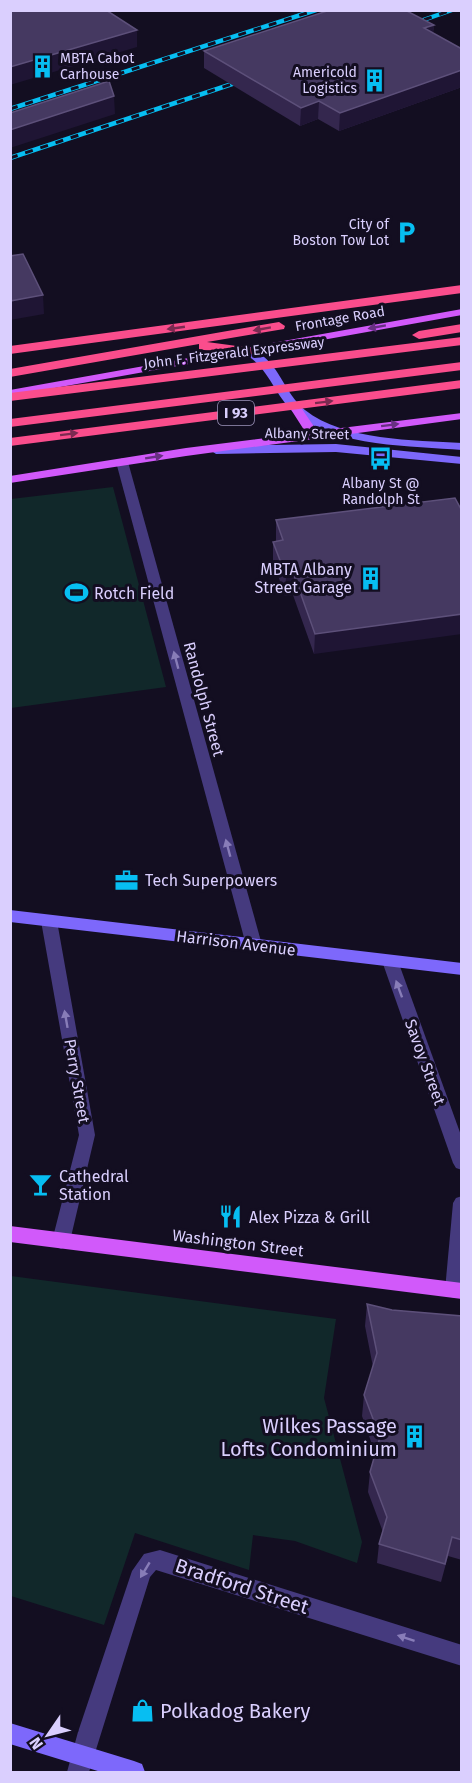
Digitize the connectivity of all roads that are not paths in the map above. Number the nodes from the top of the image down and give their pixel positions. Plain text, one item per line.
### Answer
1 (462, 290) edge
2 (421, 295) junction
3 (462, 312) edge
4 (462, 328) edge
5 (462, 341) edge
6 (10, 350) edge
7 (247, 351) junction
8 (462, 356) edge
9 (298, 361) junction
10 (10, 363) edge
11 (419, 366) junction
12 (462, 366) edge
13 (10, 373) edge
14 (462, 384) edge
15 (10, 395) edge
16 (296, 408) junction
17 (10, 413) edge
18 (462, 416) edge
19 (10, 423) edge
20 (340, 431) junction
21 (313, 435) junction
22 (10, 442) edge
23 (462, 447) edge
24 (186, 452) junction
25 (462, 461) edge
26 (122, 462) junction
27 (10, 480) edge
28 (10, 916) edge
29 (49, 921) junction
30 (254, 945) junction
31 (390, 961) junction
32 (462, 969) edge
33 (462, 1163) edge
34 (462, 1203) edge
35 (10, 1234) edge
36 (61, 1241) junction
37 (458, 1291) edge
38 (462, 1656) edge
39 (10, 1733) edge
40 (80, 1764) edge
41 (134, 1773) edge

1 - 2 highway
2 -> 6 highway
2 -> 13 highway
3 -> 7 main road, Frontage Road
4 - 9 highway
5 - 9 highway, John F. Fitzgerald Expressway
7 - 10 highway
7 - 15 main road, Frontage Road
7 - 16 main road, Albany Street
8 - 11 highway
9 - 15 highway, John F. Fitzgerald Expressway
11 - 12 highway
11 - 17 highway
11 - 19 highway
22 -> 14 highway, I 93
16 - 20 main road, Albany Street
16 - 21 main road
20 -> 18 main road
20 - 21 main road
20 - 23 main road, Albany Street
21 - 24 main road
24 - 25 main road, Albany Street
26 -> 24 main road, Albany Street
26 - 27 main road, Albany Street
30 -> 26 street, Randolph Street
28 - 29 main road, Harrison Avenue
29 - 30 main road, Harrison Avenue
36 -> 29 street, Perry Street
30 - 31 main road, Harrison Avenue
31 - 32 main road, Harrison Avenue
33 -> 31 street, Savoy Street
34 - 37 street
35 - 36 main road, Washington Street
36 - 37 main road, Washington Street
38 -> 40 street, Bradford Street
39 - 40 main road
40 - 41 main road

